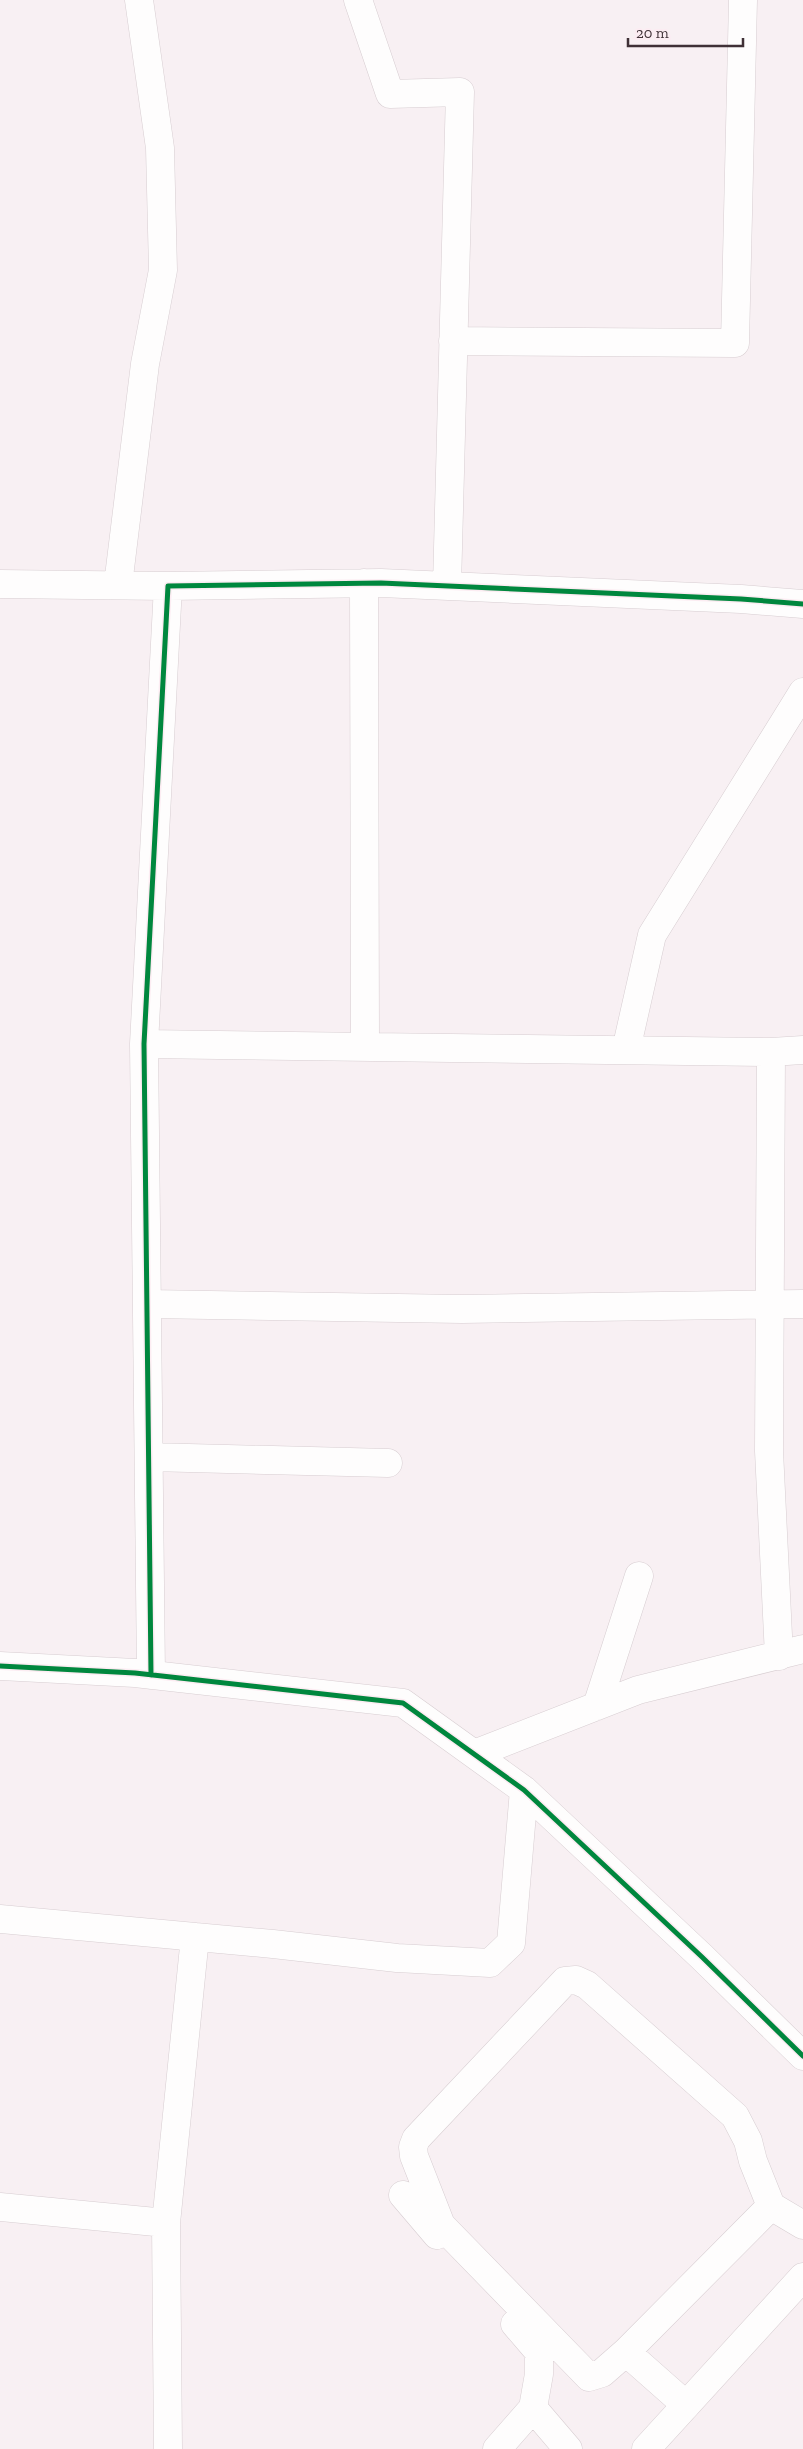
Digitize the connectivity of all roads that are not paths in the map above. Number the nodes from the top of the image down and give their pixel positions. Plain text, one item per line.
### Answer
1 (139, 0) edge
2 (358, 0) edge
3 (743, 0) edge
4 (453, 341) junction
5 (364, 583) junction
6 (0, 584) edge
7 (118, 585) junction
8 (168, 586) junction
9 (447, 586) junction
10 (803, 604) edge
11 (803, 692) edge
12 (144, 1044) junction
13 (365, 1047) junction
14 (626, 1050) junction
15 (803, 1050) edge
16 (771, 1052) junction
17 (148, 1304) junction
18 (803, 1304) edge
19 (770, 1306) junction
20 (150, 1457) junction
21 (388, 1463) dead end
22 (639, 1576) dead end
23 (791, 1652) edge
24 (0, 1666) edge
25 (151, 1675) junction
26 (596, 1706) junction
27 (474, 1754) junction
28 (524, 1790) junction
29 (0, 1919) edge
30 (195, 1937) junction
31 (803, 2056) edge
32 (403, 2195) dead end
33 (771, 2206) junction
34 (0, 2207) edge
35 (166, 2223) junction
36 (803, 2225) edge
37 (803, 2278) edge
38 (626, 2352) junction
39 (686, 2405) junction
40 (533, 2408) junction
41 (168, 2449) edge
42 (497, 2449) edge
43 (568, 2449) edge
44 (646, 2449) edge

1 - 7 street
2 - 4 street
3 - 4 street
4 - 9 street
5 - 8 street
5 - 9 street
5 - 13 street
6 - 7 street
7 - 8 street
8 - 12 street
9 - 10 street
11 - 14 street
12 - 13 street
12 - 17 street
13 - 14 street
14 - 16 street
15 - 16 street
16 - 19 street
17 - 19 street
17 - 20 street
18 - 19 street
19 - 23 street
20 - 21 street
20 - 25 street
22 - 26 street
23 - 26 street
24 - 25 street
25 - 27 street
26 - 27 street
27 - 28 street
28 - 30 street
28 - 31 street
29 - 30 street
30 - 35 street
32 - 40 street
33 - 36 street
33 - 38 street
33 - 38 street
34 - 35 street
35 - 41 street
37 - 39 street
38 - 39 street
39 - 44 street
40 - 42 street
40 - 43 street

